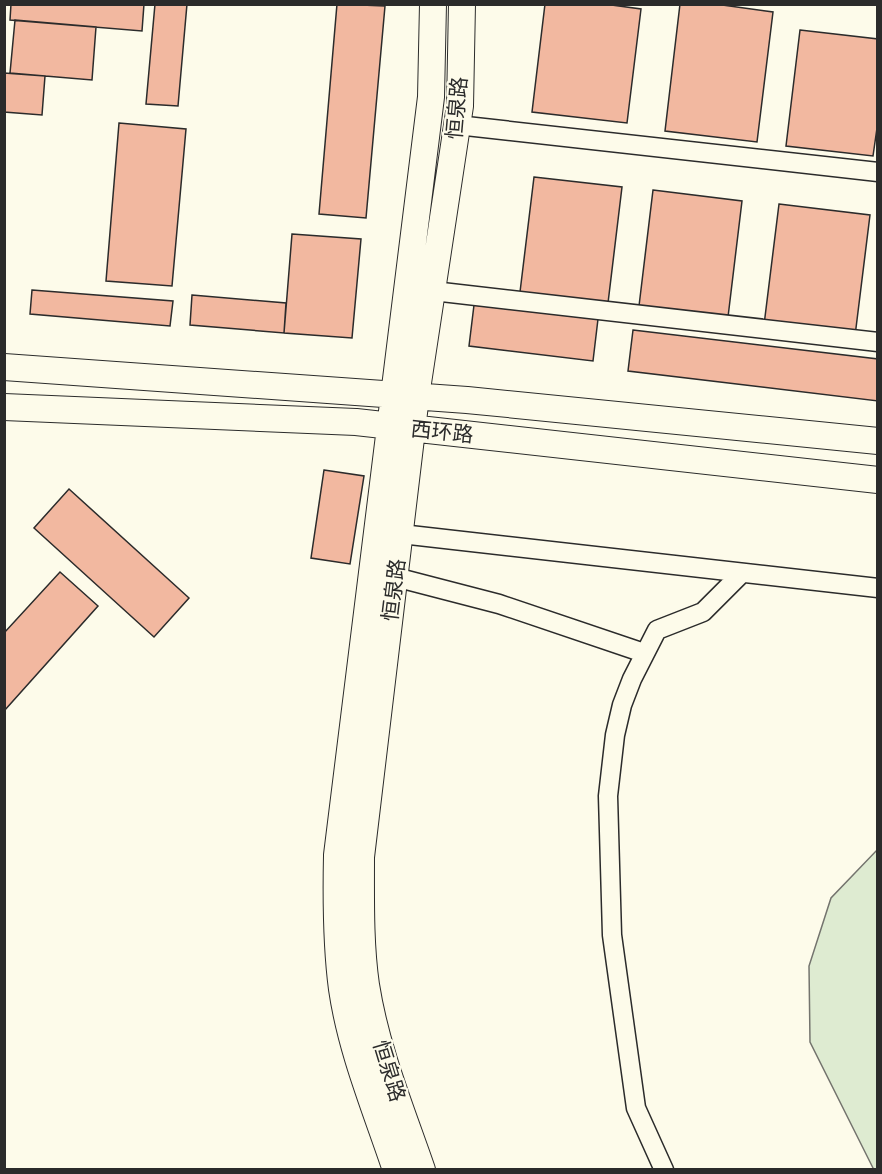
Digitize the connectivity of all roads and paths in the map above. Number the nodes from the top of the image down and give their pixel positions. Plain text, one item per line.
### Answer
1 (433, 4) edge
2 (462, 4) edge
3 (457, 125) junction
4 (878, 172) edge
5 (433, 291) junction
6 (878, 342) edge
7 (4, 367) edge
8 (404, 395) junction
9 (4, 407) edge
10 (401, 427) junction
11 (878, 441) edge
12 (878, 480) edge
13 (400, 534) junction
14 (742, 573) junction
15 (395, 577) junction
16 (878, 588) edge
17 (644, 653) junction
18 (396, 1170) edge
19 (422, 1170) edge
20 (664, 1170) edge

1 - 8 main road, 恒泉路
2 - 3 main road, 恒泉路
3 - 4 street
3 - 5 main road, 恒泉路
5 - 6 street
5 - 8 main road, 恒泉路
7 - 8 main road, 西环路
8 - 10 main road, 恒泉路
8 - 11 main road, 西环路
9 - 10 main road, 西环路
10 - 12 main road, 西环路
10 - 13 main road, 恒泉路
10 - 18 main road, 恒泉路
13 - 14 street
13 - 15 main road, 恒泉路
14 - 16 street
14 - 17 street
15 - 17 street
15 - 19 main road, 恒泉路
17 - 20 street

